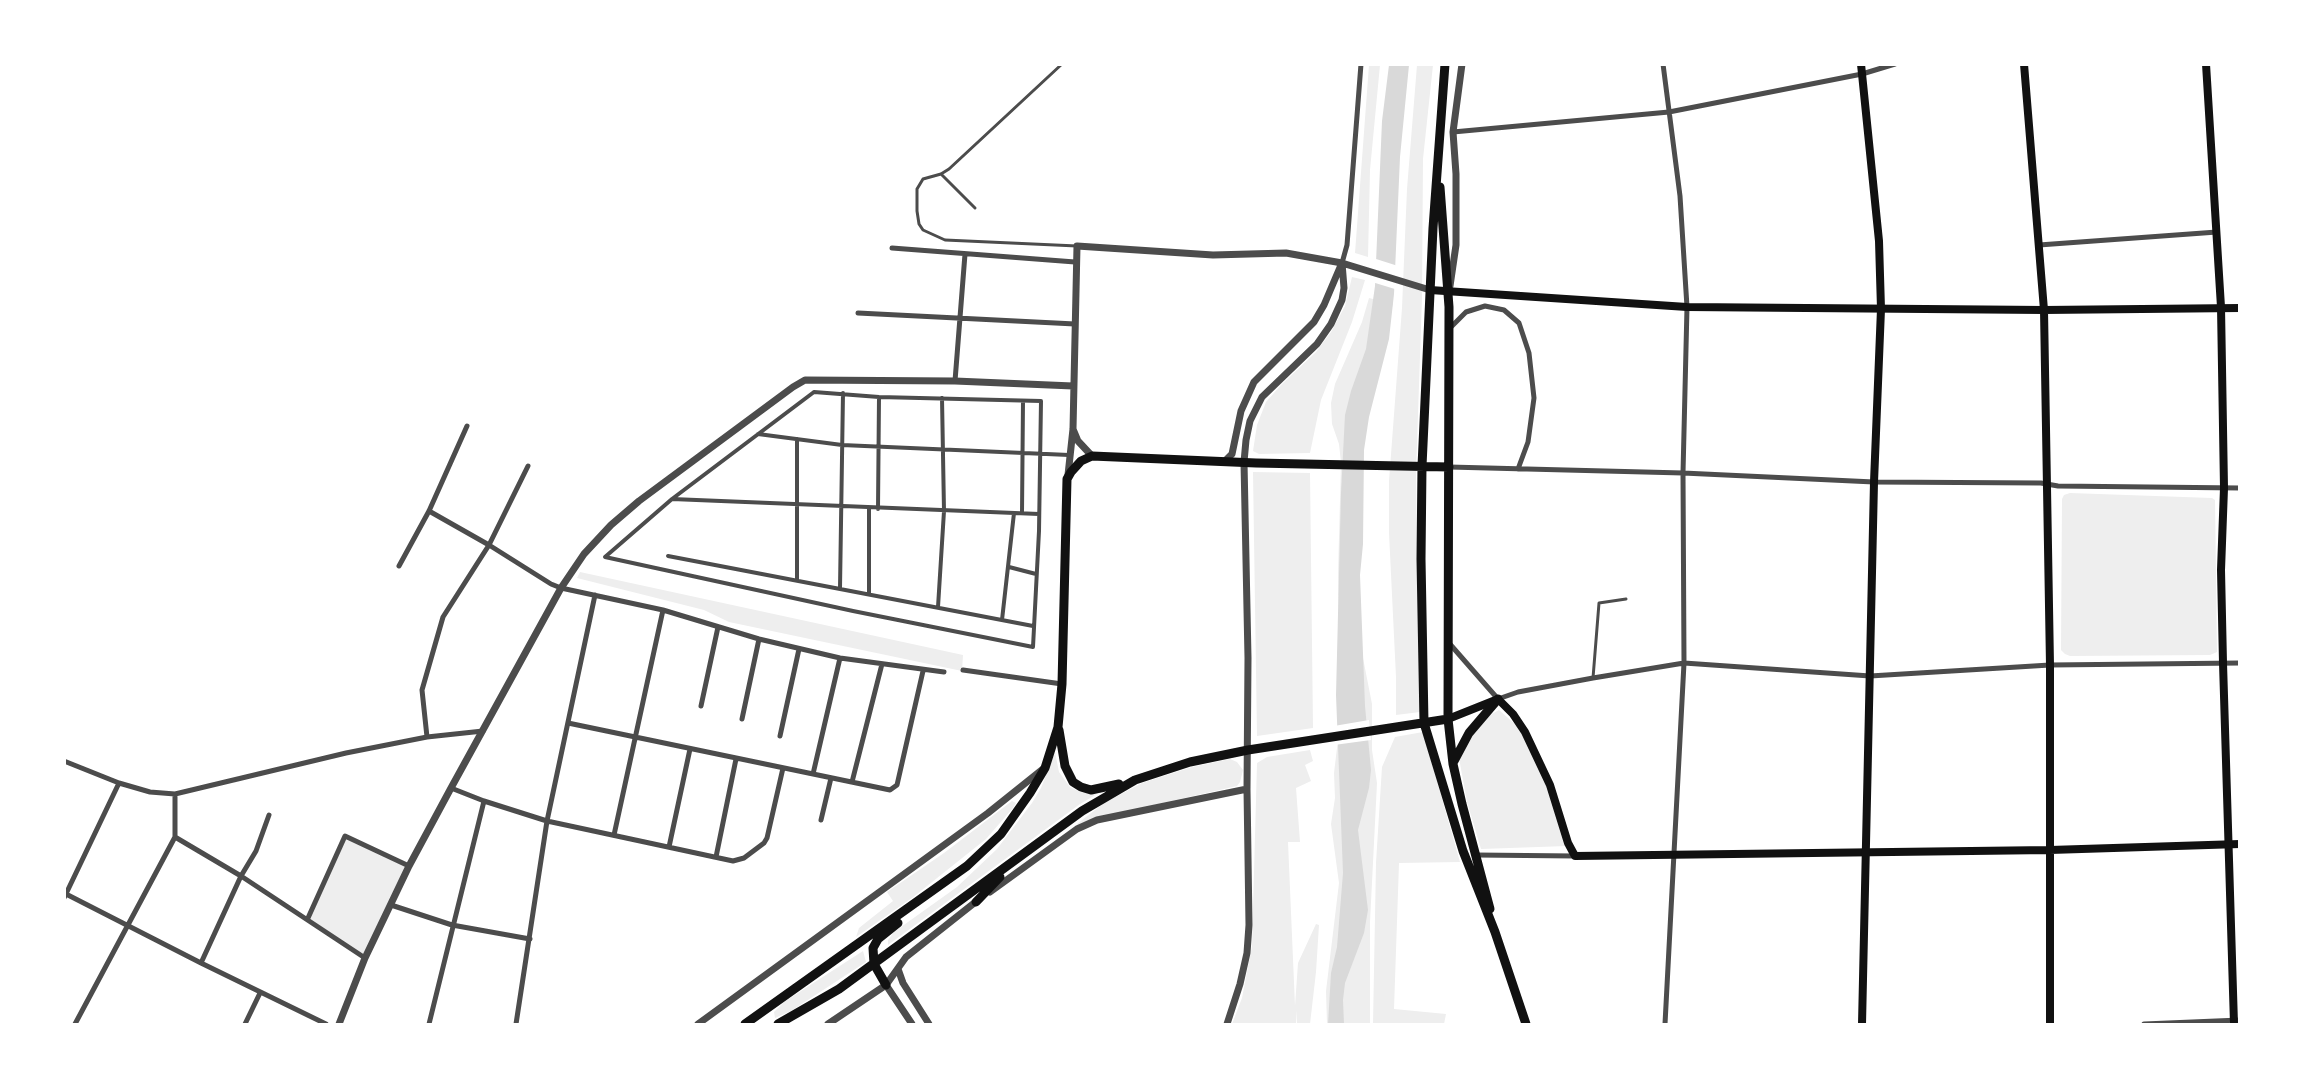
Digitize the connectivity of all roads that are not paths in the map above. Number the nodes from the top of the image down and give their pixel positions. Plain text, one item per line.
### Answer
1 (1062, 64) edge
2 (1360, 64) edge
3 (1445, 64) edge
4 (1462, 64) edge
5 (1663, 64) edge
6 (1895, 64) edge
7 (2024, 64) edge
8 (2206, 64) edge
9 (1861, 69) edge
10 (1668, 112) junction
11 (1453, 132) junction
12 (1438, 166) junction
13 (941, 174) junction
14 (975, 208) dead end
15 (2217, 232) junction
16 (2039, 245) junction
17 (1077, 246) junction
18 (892, 248) dead end
19 (965, 254) junction
20 (1075, 262) junction
21 (1338, 262) junction
22 (1430, 290) junction
23 (1448, 291) junction
24 (1687, 307) junction
25 (2221, 307) junction
26 (2240, 308) edge
27 (1881, 309) junction
28 (2044, 310) junction
29 (858, 313) dead end
30 (960, 317) junction
31 (1075, 324) junction
32 (1449, 330) junction
33 (955, 381) junction
34 (1073, 386) junction
35 (843, 393) junction
36 (879, 397) junction
37 (942, 398) junction
38 (1023, 401) junction
39 (467, 426) dead end
40 (1073, 429) junction
41 (757, 434) junction
42 (797, 439) junction
43 (842, 445) junction
44 (878, 447) junction
45 (943, 451) junction
46 (1023, 454) junction
47 (1040, 455) junction
48 (1069, 455) junction
49 (1092, 456) junction
50 (1224, 462) junction
51 (1244, 462) junction
52 (528, 466) dead end
53 (1422, 466) junction
54 (1449, 467) junction
55 (1518, 469) junction
56 (1683, 473) junction
57 (1067, 479) junction
58 (1874, 482) junction
59 (2047, 484) junction
60 (2224, 488) junction
61 (2240, 488) edge
62 (672, 499) junction
63 (796, 506) junction
64 (842, 507) junction
65 (869, 509) junction
66 (878, 509) junction
67 (429, 512) junction
68 (944, 512) junction
69 (1014, 513) junction
70 (1022, 513) junction
71 (1039, 514) junction
72 (489, 545) junction
73 (668, 556) dead end
74 (399, 566) dead end
75 (1009, 567) junction
76 (1036, 574) junction
77 (797, 580) junction
78 (561, 588) junction
79 (840, 588) junction
80 (869, 594) junction
81 (595, 595) junction
82 (1626, 599) dead end
83 (938, 607) junction
84 (663, 610) junction
85 (1002, 620) junction
86 (1033, 626) junction
87 (718, 627) junction
88 (759, 639) junction
89 (1447, 639) junction
90 (799, 649) junction
91 (840, 658) junction
92 (1684, 663) junction
93 (2223, 663) junction
94 (2240, 663) edge
95 (882, 664) junction
96 (2050, 665) junction
97 (963, 670) dead end
98 (923, 671) junction
99 (944, 672) dead end
100 (1870, 676) junction
101 (1593, 678) junction
102 (1062, 684) junction
103 (1498, 699) junction
104 (701, 706) dead end
105 (742, 719) dead end
106 (1448, 719) junction
107 (568, 723) junction
108 (1424, 723) junction
109 (1058, 727) junction
110 (483, 731) junction
111 (780, 736) dead end
112 (427, 737) junction
113 (635, 737) junction
114 (690, 749) junction
115 (1248, 750) junction
116 (736, 759) junction
117 (64, 761) edge
118 (1453, 764) junction
119 (783, 768) junction
120 (1045, 768) junction
121 (813, 774) junction
122 (831, 778) junction
123 (1135, 780) junction
124 (119, 783) junction
125 (852, 783) junction
126 (451, 788) junction
127 (1247, 789) junction
128 (175, 794) junction
129 (484, 801) junction
130 (269, 815) dead end
131 (548, 820) junction
132 (821, 820) dead end
133 (614, 835) junction
134 (175, 837) junction
135 (2240, 843) edge
136 (2230, 844) junction
137 (669, 847) junction
138 (2050, 850) junction
139 (1866, 852) junction
140 (1674, 854) junction
141 (1476, 855) junction
142 (1575, 856) junction
143 (716, 857) junction
144 (1018, 857) junction
145 (409, 866) junction
146 (241, 876) junction
147 (65, 895) edge
148 (976, 902) junction
149 (391, 905) junction
150 (913, 906) junction
151 (308, 918) junction
152 (452, 925) junction
153 (128, 926) junction
154 (1495, 932) junction
155 (530, 939) junction
156 (365, 958) junction
157 (201, 963) junction
158 (874, 964) junction
159 (898, 969) junction
160 (886, 985) junction
161 (260, 993) junction
162 (921, 1012) junction
163 (910, 1021) edge
164 (2236, 1021) edge
165 (75, 1024) edge
166 (244, 1024) edge
167 (326, 1024) edge
168 (339, 1024) edge
169 (429, 1024) edge
170 (516, 1024) edge
171 (698, 1024) edge
172 (745, 1024) edge
173 (778, 1024) edge
174 (828, 1024) edge
175 (929, 1024) edge
176 (1227, 1024) edge
177 (1526, 1024) edge
178 (1665, 1024) edge
179 (1862, 1024) edge
180 (2050, 1024) edge
181 (2144, 1024) edge

1 - 13 lane
2 - 21 street
3 - 12 highway
4 - 11 street
5 - 10 street
6 - 9 street
7 - 16 main road
8 - 15 main road
9 - 10 street
9 - 27 main road
10 - 11 street
10 - 24 street
11 - 23 street
12 - 22 highway
12 - 23 highway
13 - 14 lane
13 - 17 lane
15 - 16 street
15 - 25 main road
16 - 28 main road
17 - 20 street
17 - 21 street
18 - 19 street
19 - 20 street
19 - 30 street
20 - 31 street
21 - 22 street
21 - 50 street
21 - 51 street
22 - 23 main road
22 - 53 highway
23 - 24 main road
23 - 32 highway
24 - 27 main road
24 - 56 street
25 - 26 main road
25 - 28 main road
25 - 60 main road
27 - 28 main road
27 - 58 main road
28 - 59 main road
29 - 30 street
30 - 31 street
30 - 33 street
31 - 34 street
32 - 54 highway
32 - 55 street
33 - 34 street
33 - 78 street
34 - 40 street
35 - 36 street
35 - 41 street
35 - 43 street
36 - 37 street
36 - 44 street
37 - 38 street
37 - 45 street
38 - 46 street
38 - 47 street
39 - 67 street
40 - 48 street
40 - 49 street
41 - 42 street
41 - 62 street
42 - 43 street
42 - 63 street
43 - 44 street
43 - 64 street
44 - 45 street
44 - 66 street
45 - 46 street
45 - 68 street
46 - 47 street
46 - 70 street
47 - 48 street
47 - 71 street
48 - 57 street
49 - 50 highway
49 - 57 highway
50 - 51 highway
51 - 53 highway
51 - 115 street
52 - 72 street
53 - 54 highway
53 - 108 highway
54 - 55 street
54 - 89 highway
55 - 56 street
56 - 58 street
56 - 92 street
57 - 102 highway
58 - 59 street
58 - 100 main road
59 - 60 street
59 - 96 main road
60 - 61 street
60 - 93 main road
62 - 63 street
62 - 86 street
63 - 64 street
63 - 77 street
64 - 65 street
64 - 79 street
65 - 66 street
65 - 80 street
66 - 68 street
67 - 72 street
67 - 74 street
68 - 69 street
68 - 83 street
69 - 70 street
69 - 75 street
70 - 71 street
71 - 76 street
72 - 78 street
72 - 112 street
73 - 77 street
75 - 76 street
75 - 85 street
76 - 86 street
77 - 79 street
78 - 81 street
78 - 110 street
79 - 80 street
80 - 83 street
81 - 84 street
81 - 107 street
82 - 101 lane
83 - 85 street
84 - 87 street
84 - 113 street
85 - 86 street
87 - 88 street
87 - 104 street
88 - 90 street
88 - 105 street
89 - 103 street
89 - 106 highway
90 - 91 street
90 - 111 street
91 - 95 street
91 - 121 street
92 - 100 street
92 - 101 street
92 - 140 street
93 - 94 street
93 - 96 street
93 - 136 main road
95 - 98 street
95 - 125 street
96 - 100 street
96 - 138 main road
97 - 102 street
98 - 99 street
98 - 125 street
100 - 139 main road
101 - 103 street
102 - 109 highway
103 - 106 main road
103 - 118 highway
103 - 142 main road
106 - 108 highway
106 - 118 highway
107 - 113 street
107 - 131 street
108 - 115 highway
108 - 154 highway
109 - 120 highway
109 - 123 highway
110 - 112 street
110 - 126 street
112 - 128 street
113 - 114 street
113 - 133 street
114 - 116 street
114 - 137 street
115 - 123 highway
115 - 127 street
116 - 119 street
116 - 143 street
117 - 124 street
118 - 141 highway
119 - 121 street
119 - 143 street
120 - 150 highway
120 - 171 street
121 - 122 street
122 - 125 street
122 - 132 street
123 - 144 highway
124 - 128 street
124 - 147 street
126 - 129 street
126 - 145 street
127 - 148 street
127 - 176 street
128 - 134 street
129 - 131 street
129 - 152 street
130 - 146 street
131 - 133 street
131 - 155 street
133 - 137 street
134 - 146 street
134 - 153 street
135 - 136 main road
136 - 138 main road
136 - 164 main road
137 - 143 street
138 - 139 main road
138 - 180 main road
139 - 140 main road
139 - 179 main road
140 - 142 main road
140 - 178 street
141 - 142 street
141 - 154 highway
144 - 148 highway
144 - 158 highway
145 - 149 street
145 - 151 street
146 - 151 street
146 - 157 street
147 - 153 street
148 - 159 street
149 - 152 street
149 - 156 street
150 - 158 highway
150 - 172 highway
151 - 156 street
152 - 155 street
152 - 169 street
153 - 157 street
153 - 165 street
154 - 177 highway
155 - 170 street
156 - 168 street
157 - 161 street
158 - 160 highway
158 - 173 highway
159 - 160 street
159 - 162 street
160 - 163 street
160 - 174 street
161 - 166 street
161 - 167 street
162 - 163 street
162 - 175 street
164 - 181 street

